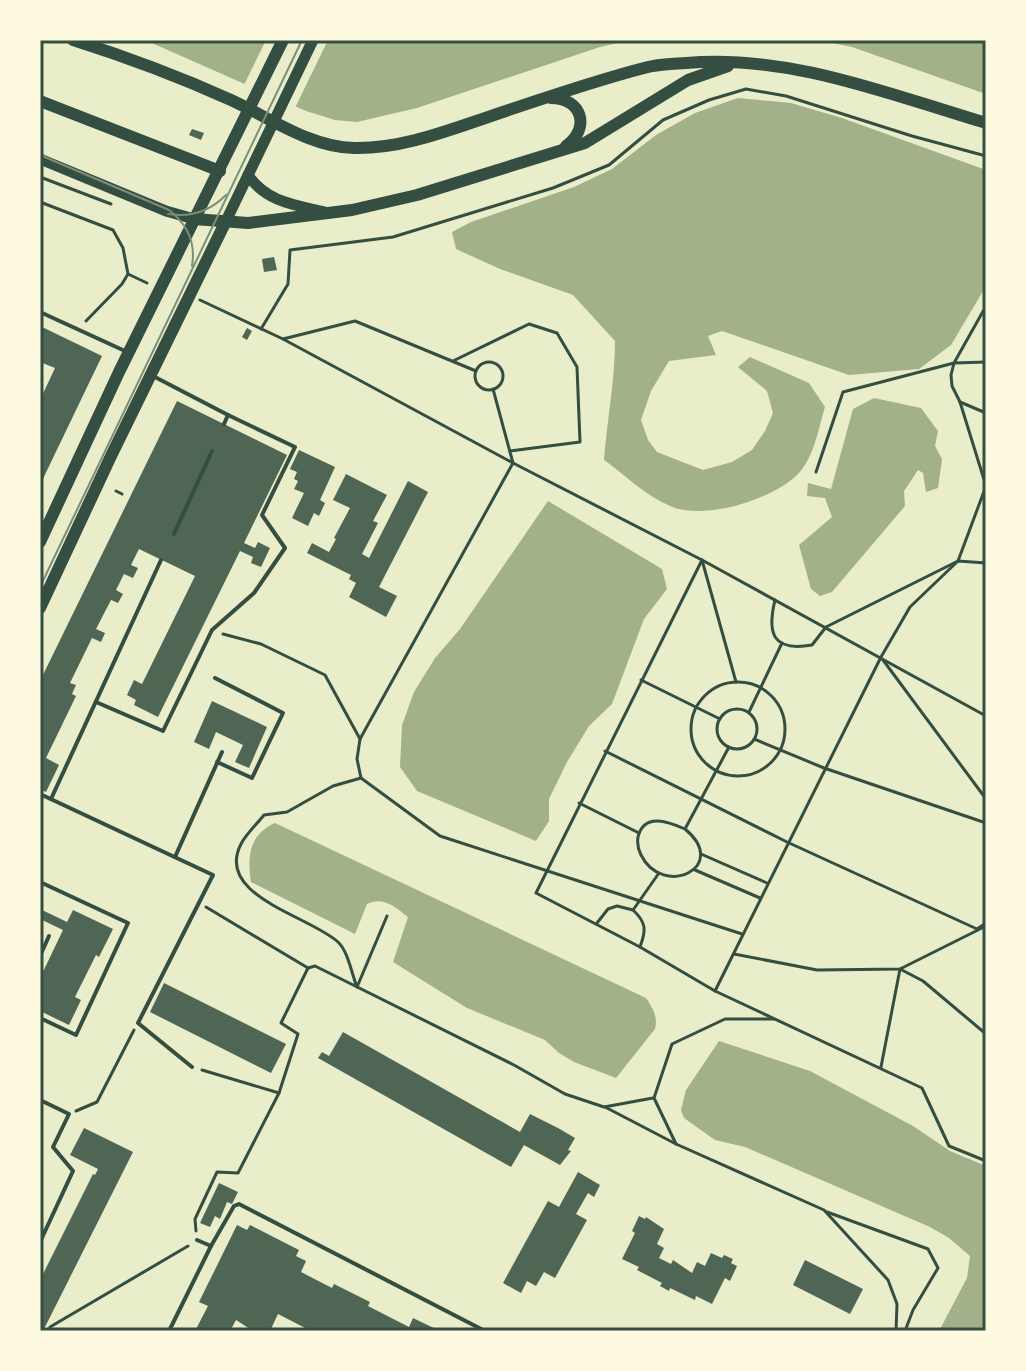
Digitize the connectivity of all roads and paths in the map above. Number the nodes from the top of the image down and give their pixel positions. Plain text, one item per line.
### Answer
1 (73, 40) edge
2 (283, 40) edge
3 (313, 40) edge
4 (743, 61) junction
5 (543, 98) junction
6 (40, 101) edge
7 (986, 123) edge
8 (554, 154) junction
9 (986, 156) edge
10 (40, 159) edge
11 (220, 171) junction
12 (248, 175) junction
13 (40, 177) edge
14 (40, 202) edge
15 (115, 206) dead end
16 (325, 212) junction
17 (194, 219) junction
18 (225, 223) junction
19 (128, 274) junction
20 (147, 283) dead end
21 (190, 295) junction
22 (986, 306) edge
23 (40, 312) edge
24 (261, 329) junction
25 (78, 330) junction
26 (283, 339) junction
27 (128, 353) junction
28 (453, 361) junction
29 (986, 362) edge
30 (954, 363) junction
31 (476, 371) junction
32 (150, 375) junction
33 (493, 389) junction
34 (960, 402) junction
35 (986, 413) edge
36 (228, 415) junction
37 (224, 424) dead end
38 (212, 451) dead end
39 (510, 451) junction
40 (513, 463) junction
41 (816, 472) dead end
42 (116, 491) dead end
43 (122, 494) dead end
44 (174, 534) dead end
45 (40, 542) edge
46 (161, 560) dead end
47 (702, 560) junction
48 (958, 561) junction
49 (986, 563) edge
50 (775, 600) junction
51 (40, 608) edge
52 (826, 627) junction
53 (212, 630) junction
54 (782, 643) junction
55 (881, 657) junction
56 (215, 678) dead end
57 (641, 680) junction
58 (736, 682) junction
59 (759, 687) junction
60 (96, 702) junction
61 (696, 708) junction
62 (748, 713) junction
63 (986, 716) edge
64 (720, 719) junction
65 (360, 739) junction
66 (754, 739) junction
67 (729, 747) junction
68 (780, 750) junction
69 (605, 751) junction
70 (222, 752) dead end
71 (217, 762) junction
72 (824, 768) junction
73 (715, 770) junction
74 (361, 778) junction
75 (40, 794) edge
76 (51, 799) junction
77 (700, 799) junction
78 (986, 799) edge
79 (579, 803) junction
80 (986, 823) edge
81 (685, 829) junction
82 (639, 833) junction
83 (787, 842) junction
84 (701, 854) junction
85 (175, 857) junction
86 (695, 870) junction
87 (545, 871) junction
88 (659, 873) junction
89 (40, 882) edge
90 (767, 883) junction
91 (760, 898) junction
92 (639, 900) junction
93 (199, 903) junction
94 (633, 910) junction
95 (387, 916) dead end
96 (596, 924) junction
97 (986, 924) edge
98 (977, 929) junction
99 (742, 934) junction
100 (49, 936) dead end
101 (640, 947) junction
102 (733, 954) junction
103 (40, 956) edge
104 (308, 968) junction
105 (900, 969) junction
106 (357, 987) junction
107 (715, 991) junction
108 (40, 1018) edge
109 (774, 1019) junction
110 (138, 1023) junction
111 (986, 1034) edge
112 (192, 1067) joint
113 (881, 1069) junction
114 (279, 1093) junction
115 (654, 1098) junction
116 (40, 1100) edge
117 (604, 1107) junction
118 (69, 1114) junction
119 (676, 1144) junction
120 (986, 1161) edge
121 (824, 1210) junction
122 (197, 1240) junction
123 (40, 1242) edge
124 (211, 1246) junction
125 (49, 1328) edge
126 (169, 1331) edge
127 (485, 1331) edge
128 (896, 1331) edge
129 (905, 1331) edge

1 - 5 main road
2 - 11 main road
3 - 12 street
4 - 5 main road
4 - 7 main road
4 - 8 main road
5 - 8 main road
6 - 11 main road
8 - 16 main road
9 - 24 path
10 - 17 street
11 - 17 main road
12 - 16 street
12 - 18 street
13 - 15 path
14 - 19 path
16 - 18 main road
17 - 18 main road
17 - 27 main road
18 - 21 main road
19 - 20 path
19 - 25 path
21 - 24 path
21 - 32 main road
22 - 30 path
23 - 25 lane
24 - 26 path
25 - 27 lane
26 - 28 path
26 - 40 path
27 - 45 main road
28 - 31 path
28 - 39 path
29 - 30 path
30 - 34 path
30 - 41 path
31 - 33 path
31 - 33 path
32 - 36 lane
32 - 51 main road
33 - 39 path
34 - 35 path
34 - 48 path
36 - 37 lane
36 - 53 lane
38 - 44 lane
39 - 40 path
40 - 47 path
40 - 65 path
42 - 43 path
46 - 60 lane
47 - 50 path
47 - 57 path
47 - 58 path
48 - 49 path
48 - 52 path
48 - 55 path
50 - 52 path
50 - 54 path
52 - 54 path
52 - 55 path
53 - 60 lane
53 - 65 path
54 - 59 path
55 - 63 path
55 - 72 path
55 - 78 path
56 - 71 lane
57 - 61 path
57 - 69 path
58 - 59 path
58 - 61 path
59 - 62 path
59 - 68 path
60 - 76 lane
61 - 64 path
61 - 73 path
62 - 64 path
62 - 66 path
64 - 67 path
65 - 74 path
66 - 67 path
66 - 68 path
67 - 73 path
68 - 72 path
68 - 73 path
69 - 77 path
69 - 79 path
70 - 71 lane
71 - 85 lane
72 - 80 path
72 - 83 path
73 - 77 path
74 - 87 path
74 - 106 path
75 - 76 lane
76 - 85 lane
77 - 81 path
77 - 83 path
79 - 82 path
79 - 87 path
81 - 82 path
81 - 84 path
82 - 88 path
83 - 90 path
83 - 98 path
84 - 86 path
84 - 90 path
85 - 93 lane
86 - 88 path
86 - 91 path
87 - 92 path
87 - 96 path
88 - 92 path
89 - 108 lane
90 - 91 path
91 - 99 path
92 - 94 path
92 - 99 path
93 - 104 path
93 - 110 lane
94 - 96 path
94 - 101 path
95 - 106 path
96 - 101 path
97 - 98 path
98 - 105 path
99 - 102 path
100 - 103 lane
101 - 107 path
102 - 105 path
102 - 107 path
104 - 106 path
104 - 114 path
105 - 111 path
105 - 113 path
106 - 117 path
107 - 109 path
109 - 113 path
109 - 115 path
110 - 112 lane
110 - 118 path
112 - 114 path
113 - 120 path
114 - 122 path
115 - 117 path
115 - 119 path
116 - 118 lane
117 - 119 path
118 - 123 lane
119 - 121 path
121 - 128 path
121 - 129 path
122 - 124 lane
122 - 125 path
124 - 126 lane
124 - 127 lane

